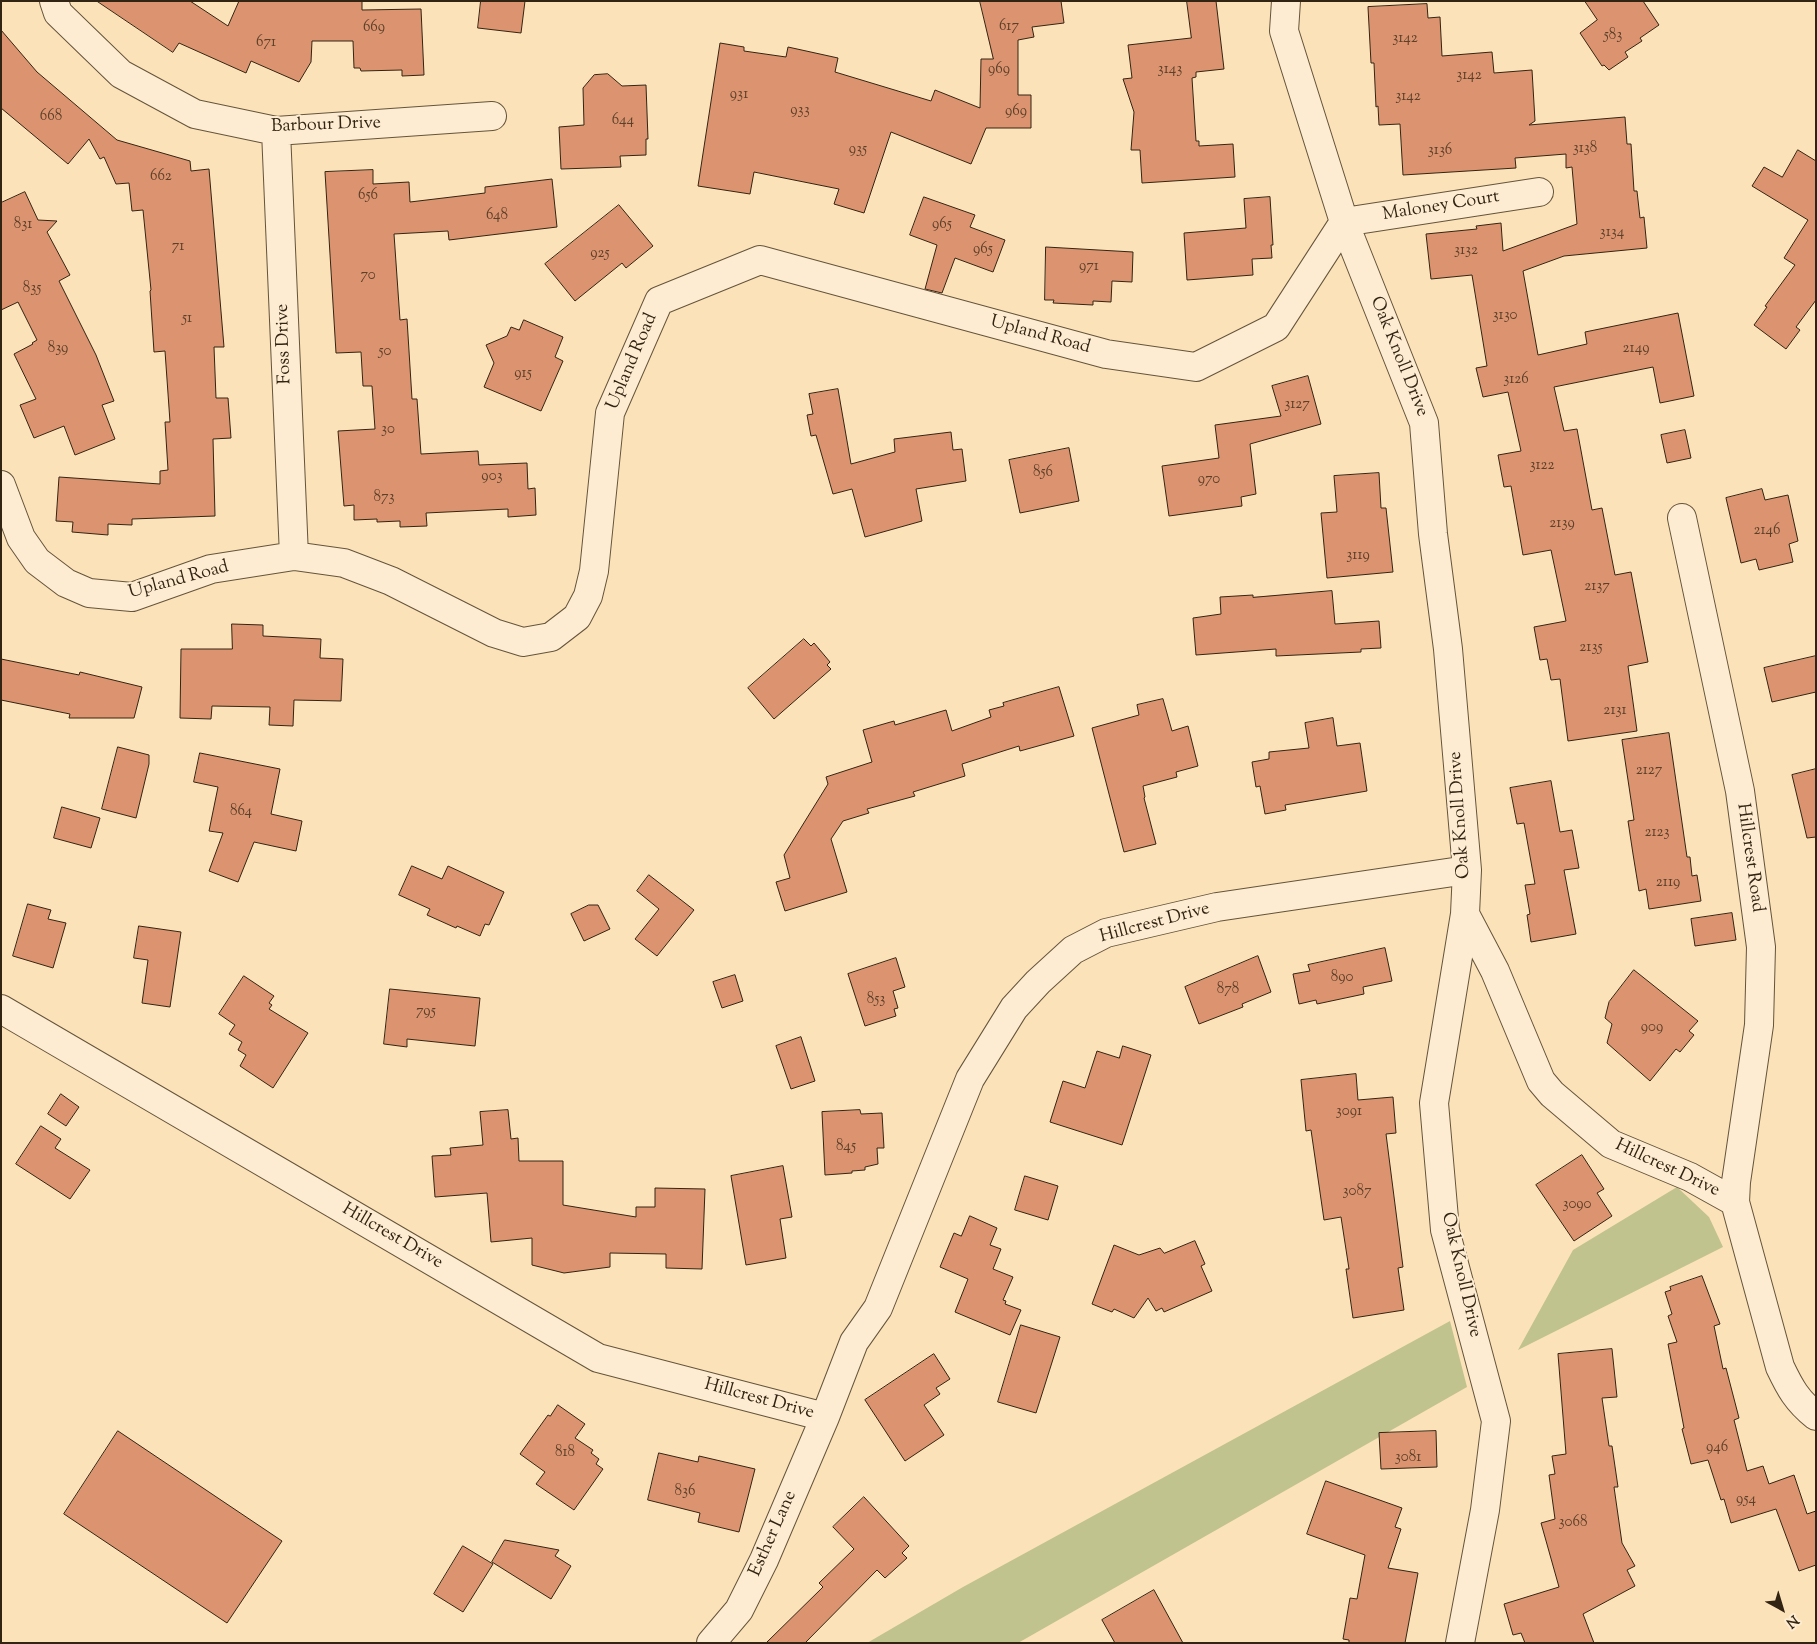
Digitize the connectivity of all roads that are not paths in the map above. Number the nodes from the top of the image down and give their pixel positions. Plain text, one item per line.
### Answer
1 (54, 1) edge
2 (1286, 1) edge
3 (492, 116) dead end
4 (276, 131) junction
5 (1539, 192) dead end
6 (1344, 222) junction
7 (1, 485) edge
8 (1682, 518) dead end
9 (294, 556) junction
10 (1467, 870) junction
11 (1465, 914) junction
12 (1, 1008) edge
13 (1735, 1202) junction
14 (1816, 1416) edge
15 (825, 1417) junction
16 (711, 1643) edge
17 (1460, 1643) edge

1 - 4 street, Barbour Drive
2 - 6 street, Oak Knoll Drive
3 - 4 street, Barbour Drive
4 - 9 street, Foss Drive
5 - 6 street, Maloney Court
6 - 9 street, Upland Road
6 - 10 street, Oak Knoll Drive
7 - 9 street, Upland Road
8 - 13 street, Hillcrest Road
10 - 11 street, Oak Knoll Drive
10 - 15 street, Hillcrest Drive
11 - 13 street, Hillcrest Drive
11 - 17 street, Oak Knoll Drive
12 - 15 street, Hillcrest Drive
13 - 14 street, Hillcrest Drive
15 - 16 street, Esther Lane

